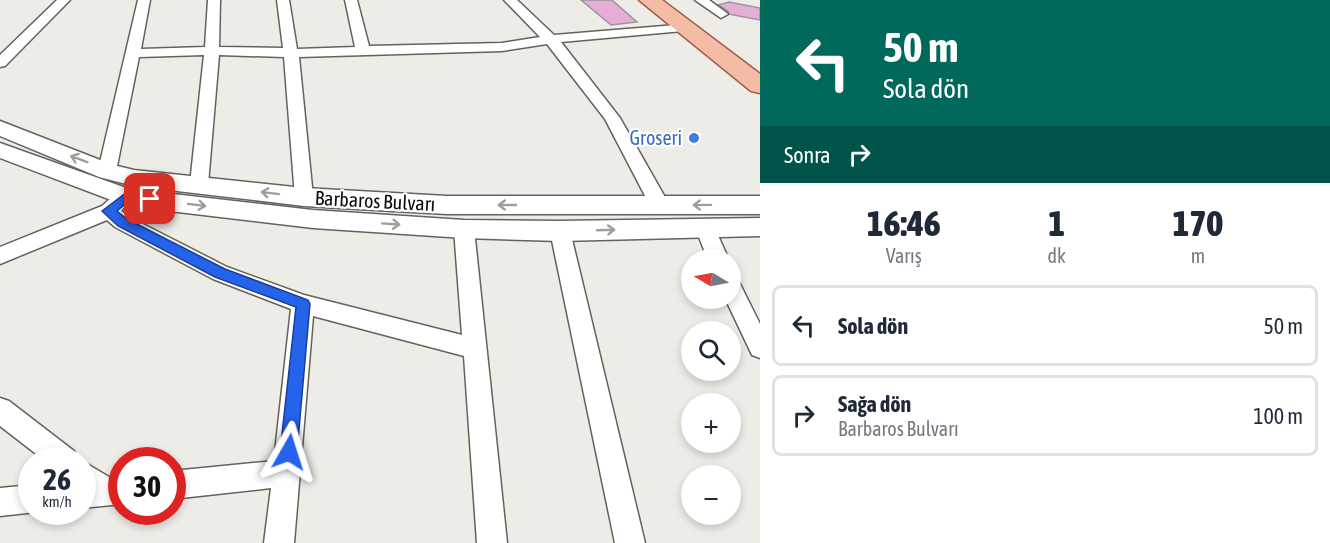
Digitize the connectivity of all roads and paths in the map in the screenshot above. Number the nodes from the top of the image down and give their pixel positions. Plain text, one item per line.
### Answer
1 (64, 0) edge
2 (144, 0) edge
3 (214, 0) edge
4 (283, 0) edge
5 (351, 0) edge
6 (510, 0) edge
7 (649, 0) edge
8 (669, 0) edge
9 (701, 0) edge
10 (722, 14) dead end
11 (683, 27) junction
12 (551, 39) junction
13 (212, 51) junction
14 (363, 51) junction
15 (134, 53) junction
16 (291, 53) junction
17 (0, 63) edge
18 (760, 66) edge
19 (760, 86) edge
20 (0, 128) edge
21 (0, 150) edge
22 (107, 171) junction
23 (199, 184) junction
24 (304, 197) junction
25 (118, 204) junction
26 (760, 205) edge
27 (660, 206) junction
28 (705, 227) junction
29 (760, 227) edge
30 (464, 230) junction
31 (560, 231) junction
32 (714, 249) edge
33 (0, 256) edge
34 (303, 304) junction
35 (741, 309) edge
36 (760, 348) edge
37 (475, 349) junction
38 (0, 410) edge
39 (48, 447) edge
40 (286, 473) junction
41 (186, 484) edge
42 (18, 500) edge
43 (0, 502) edge
44 (279, 543) edge
45 (492, 543) edge
46 (630, 543) edge

1 - 17 street
2 - 15 street
3 - 13 street
4 - 16 street
5 - 14 street
6 - 12 street
7 - 11 main road
8 - 18 main road
9 - 10 street
11 - 12 street
11 - 19 main road
12 - 14 street
12 - 27 street
13 - 15 street
13 - 16 street
13 - 23 street
14 - 16 street
15 - 22 street
16 - 24 street
22 -> 20 street, Barbaros Bulvarı
21 - 25 street, Barbaros Bulvarı
22 - 23 street, Barbaros Bulvarı
24 -> 23 street, Barbaros Bulvarı
27 -> 24 street, Barbaros Bulvarı
25 -> 30 street, Barbaros Bulvarı
25 - 33 street
25 - 34 street
26 -> 27 street, Barbaros Bulvarı
28 - 29 street, Barbaros Bulvarı
31 -> 28 street, Barbaros Bulvarı
28 - 32 street
30 - 31 street, Barbaros Bulvarı
30 - 37 street
31 - 46 street
34 - 37 street
34 - 40 street
35 - 36 street
37 - 45 street
38 - 39 street
40 - 41 street
40 - 44 street
42 - 43 street

